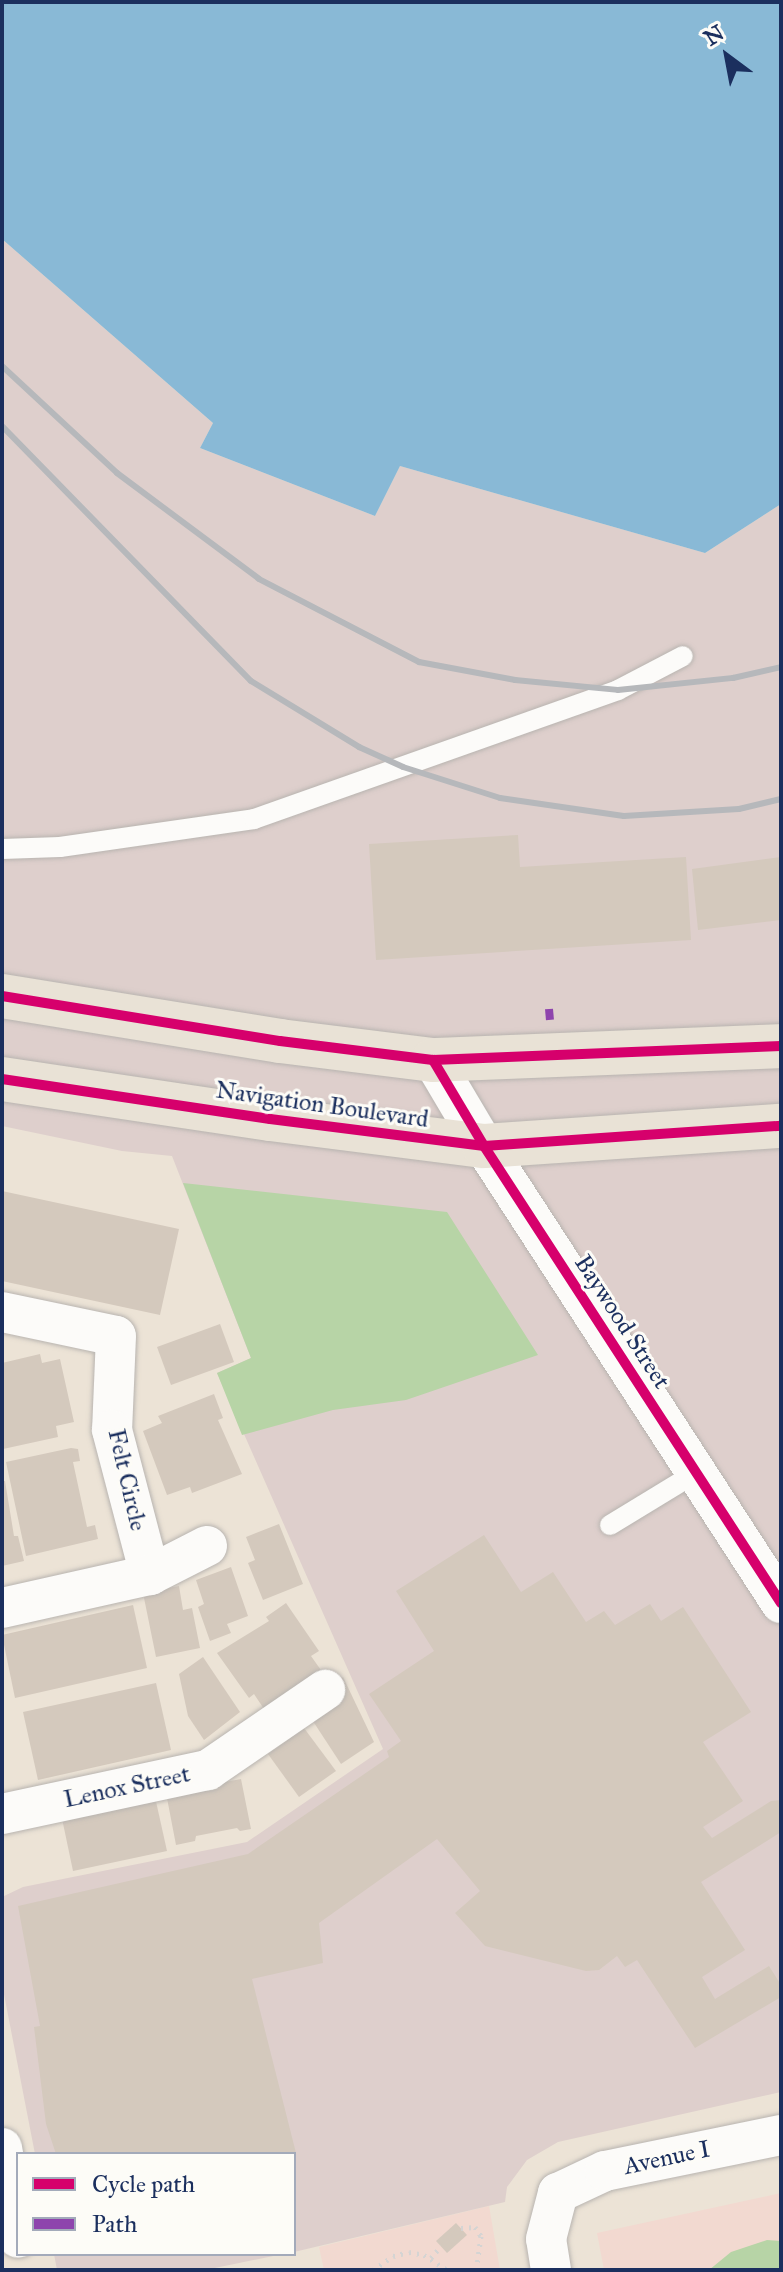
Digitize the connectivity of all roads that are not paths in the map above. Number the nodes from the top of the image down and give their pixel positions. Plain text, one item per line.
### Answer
1 (683, 656) dead end
2 (2, 849) edge
3 (2, 996) edge
4 (781, 1046) edge
5 (433, 1060) junction
6 (2, 1079) edge
7 (781, 1126) edge
8 (484, 1146) junction
9 (2, 1312) edge
10 (697, 1472) junction
11 (610, 1525) dead end
12 (207, 1546) dead end
13 (150, 1575) junction
14 (781, 1603) edge
15 (2, 1608) edge
16 (325, 1690) dead end
17 (2, 1814) edge
18 (781, 2135) edge
19 (2, 2148) edge
20 (16, 2227) edge
21 (551, 2270) edge

1 - 2 lane
3 - 5 main road
4 - 5 main road
5 - 8 street, Baywood Street
6 - 8 main road, Navigation Boulevard
7 - 8 main road, Navigation Boulevard
8 - 10 street, Baywood Street
9 - 13 street, Felt Circle
10 - 11 lane
10 - 14 street, Baywood Street
12 - 13 street
13 - 15 street
16 - 17 street, Lenox Street
18 - 21 street, Avenue I
19 - 20 street

